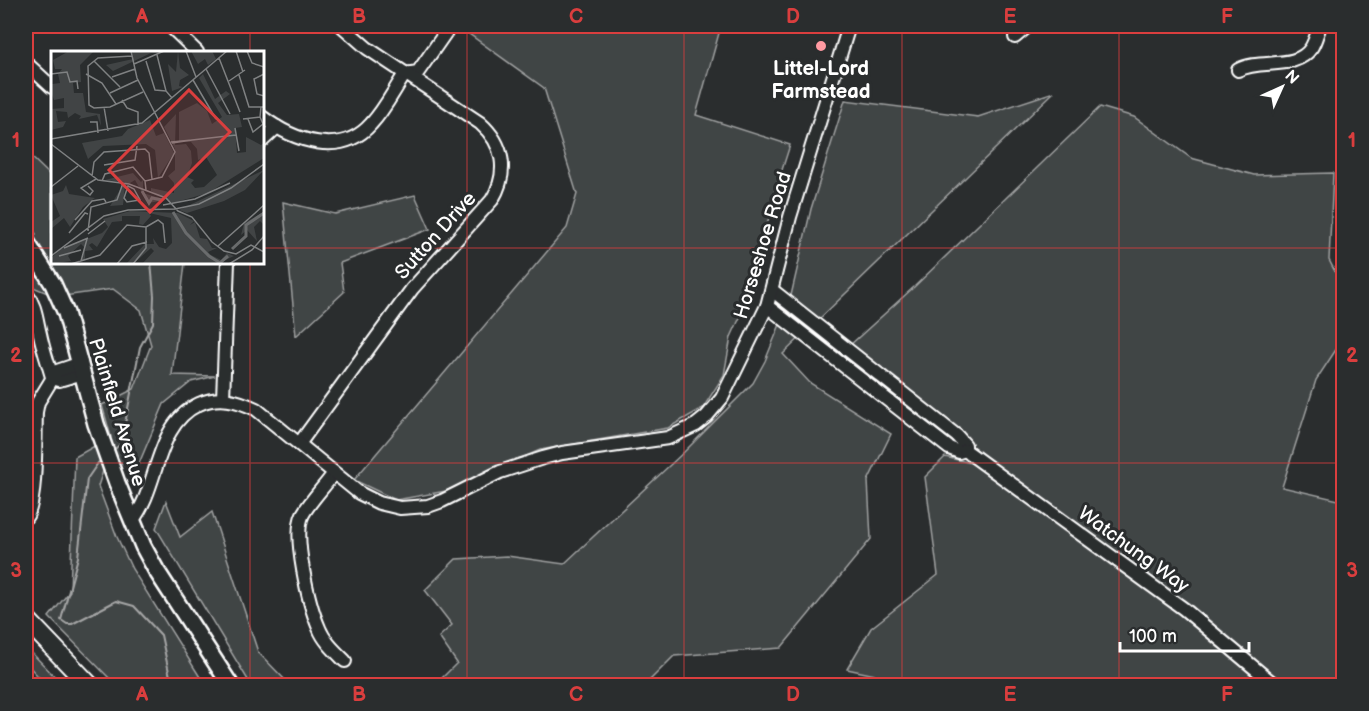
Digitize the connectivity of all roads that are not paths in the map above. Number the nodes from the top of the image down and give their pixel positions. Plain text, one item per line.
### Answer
1 (170, 26) edge
2 (342, 26) edge
3 (849, 26) edge
4 (1028, 26) edge
5 (1320, 26) edge
6 (448, 30) dead end
7 (1015, 37) dead end
8 (196, 51) edge
9 (26, 63) edge
10 (1238, 70) dead end
11 (405, 74) junction
12 (51, 86) edge
13 (264, 118) edge
14 (277, 127) junction
15 (264, 139) edge
16 (26, 241) edge
17 (228, 264) edge
18 (772, 290) junction
19 (26, 293) edge
20 (767, 306) junction
21 (82, 368) junction
22 (52, 377) junction
23 (223, 399) junction
24 (299, 444) junction
25 (965, 450) junction
26 (334, 473) junction
27 (26, 517) edge
28 (132, 521) junction
29 (26, 620) edge
30 (345, 660) dead end
31 (90, 686) edge
32 (231, 686) edge
33 (1276, 686) edge

1 - 8 street
2 - 11 street, Sutton Drive
3 - 18 street, Horseshoe Road
4 - 7 street
5 - 10 street
6 - 11 street
9 - 12 street
11 - 14 street
11 - 24 street, Sutton Drive
13 - 14 street
14 - 15 street
16 - 21 main road, Plainfield Avenue
17 - 23 street
18 - 20 street, Horseshoe Road
18 - 25 street, Watchung Way
19 - 22 street
20 - 25 street, Watchung Way
20 - 26 street, Horseshoe Road
21 - 22 street
21 - 28 main road, Plainfield Avenue
22 - 27 street
23 - 24 street, Horseshoe Road
23 - 28 street, Horseshoe Road
24 - 26 street, Horseshoe Road
25 - 33 street, Watchung Way
26 - 30 street
28 - 32 main road, Plainfield Avenue
29 - 31 highway

